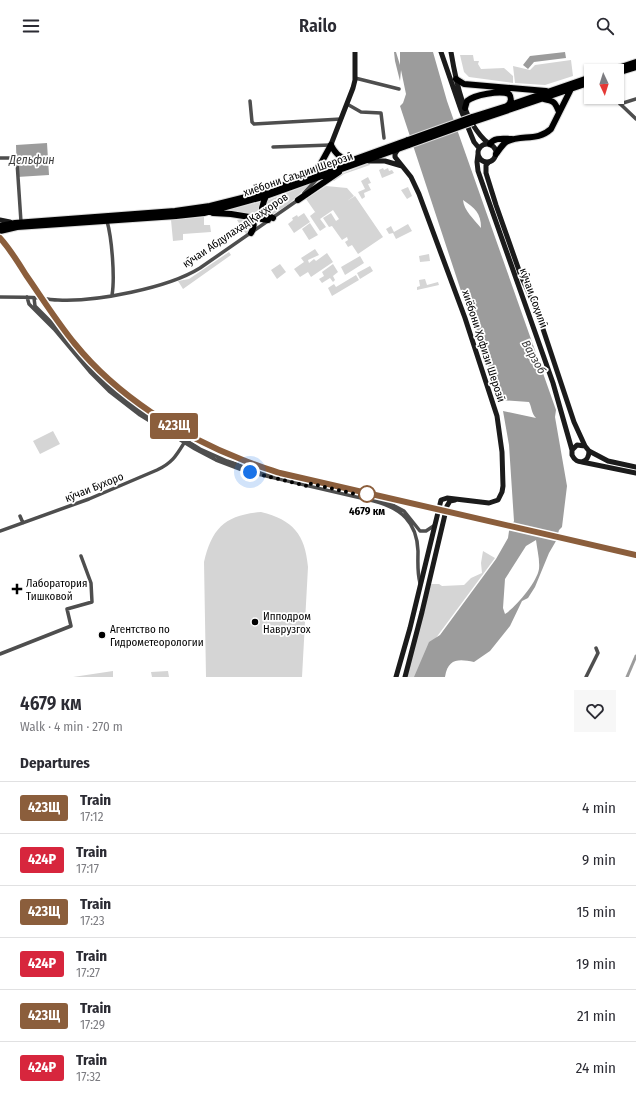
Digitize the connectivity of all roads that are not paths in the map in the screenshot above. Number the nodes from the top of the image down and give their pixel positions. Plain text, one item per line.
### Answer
1 (355, 52) edge
2 (441, 52) edge
3 (451, 52) edge
4 (636, 62) edge
5 (624, 66) edge
6 (636, 67) edge
7 (624, 71) edge
8 (355, 78) junction
9 (456, 79) junction
10 (584, 80) edge
11 (584, 84) edge
12 (399, 89) dead end
13 (571, 89) junction
14 (550, 92) junction
15 (544, 99) junction
16 (636, 99) edge
17 (250, 101) dead end
18 (624, 103) edge
19 (347, 104) junction
20 (620, 104) edge
21 (507, 106) junction
22 (465, 108) junction
23 (559, 112) junction
24 (635, 118) edge
25 (341, 119) junction
26 (472, 119) junction
27 (384, 138) dead end
28 (519, 139) junction
29 (408, 142) junction
30 (489, 144) junction
31 (331, 145) junction
32 (273, 148) dead end
33 (398, 149) junction
34 (478, 151) junction
35 (496, 154) junction
36 (0, 158) edge
37 (364, 158) junction
38 (351, 161) junction
39 (489, 162) junction
40 (402, 166) junction
41 (343, 169) junction
42 (319, 175) junction
43 (310, 176) junction
44 (266, 196) junction
45 (298, 200) junction
46 (204, 213) junction
47 (247, 216) junction
48 (270, 219) junction
49 (0, 220) edge
50 (107, 221) junction
51 (18, 222) junction
52 (0, 226) edge
53 (0, 231) edge
54 (251, 233) junction
55 (112, 295) junction
56 (0, 297) edge
57 (28, 298) junction
58 (34, 298) junction
59 (561, 380) junction
60 (553, 383) junction
61 (184, 443) junction
62 (584, 446) junction
63 (572, 450) junction
64 (589, 451) junction
65 (582, 462) junction
66 (636, 467) edge
67 (636, 473) edge
68 (307, 484) junction
69 (352, 494) junction
70 (456, 500) junction
71 (20, 516) dead end
72 (23, 523) junction
73 (434, 525) junction
74 (0, 531) edge
75 (81, 556) dead end
76 (421, 585) junction
77 (428, 588) junction
78 (596, 648) dead end
79 (0, 654) edge
80 (396, 677) edge
81 (405, 677) edge
82 (586, 677) edge

1 - 8 main road, кӯчаи Абдулаҳад Қаҳҳоров
2 - 34 main road, кӯчаи Соҳилӣ
3 - 9 main road
4 - 5 highway
6 - 7 highway
8 - 12 street
8 - 19 main road, кӯчаи Абдулаҳад Қаҳҳоров
9 - 14 highway
9 - 22 main road
10 - 14 highway, хиёбони Саъдии Шерозӣ
11 - 13 highway, хиёбони Саъдии Шерозӣ
13 - 15 highway, хиёбони Саъдии Шерозӣ
13 - 23 highway
14 - 21 highway, хиёбони Саъдии Шерозӣ
15 - 23 highway
15 - 26 highway, хиёбони Саъдии Шерозӣ
16 - 18 street
17 - 25 street
19 - 25 main road, кӯчаи Абдулаҳад Қаҳҳоров
19 - 27 street
20 - 24 street
21 - 22 highway
21 - 26 highway, хиёбони Саъдии Шерозӣ
22 - 30 main road
23 - 28 highway
25 - 31 main road, кӯчаи Абдулаҳад Қаҳҳоров
26 - 29 highway, хиёбони Саъдии Шерозӣ, bridge
28 - 30 highway
28 - 35 highway
29 - 33 highway, хиёбони Саъдии Шерозӣ
29 - 37 highway, хиёбони Саъдии Шерозӣ
30 - 34 main road
30 - 35 main road
31 - 32 street
31 - 38 highway
31 - 42 main road, кӯчаи Абдулаҳад Қаҳҳоров
31 - 43 highway
33 - 37 highway, хиёбони Саъдии Шерозӣ
33 - 40 main road
34 - 39 main road
34 - 60 main road, кӯчаи Соҳилӣ
35 - 39 main road
36 - 51 street
37 - 38 highway, хиёбони Саъдии Шерозӣ
37 - 40 main road
37 - 41 highway, хиёбони Саъдии Шерозӣ
38 - 42 highway, хиёбони Саъдии Шерозӣ
39 - 59 main road, кӯчаи Соҳилӣ
40 - 70 main road, хиёбони Ҳофизи Шерозӣ
41 - 42 highway, хиёбони Саъдии Шерозӣ
41 - 45 highway
42 - 43 highway, хиёбони Саъдии Шерозӣ
42 - 44 highway, хиёбони Саъдии Шерозӣ
42 - 45 street, кӯчаи Абдулаҳад Қаҳҳоров
43 - 51 highway, хиёбони Саъдии Шерозӣ
44 - 46 highway, хиёбони Саъдии Шерозӣ
44 - 48 highway
45 - 48 street, кӯчаи Абдулаҳад Қаҳҳоров
46 - 47 highway
46 - 50 highway, хиёбони Саъдии Шерозӣ
47 - 48 highway
47 - 54 highway
48 - 54 street, кӯчаи Абдулаҳад Қаҳҳоров
49 - 51 main road
50 - 53 highway, хиёбони Саъдии Шерозӣ
50 - 55 street
51 - 52 highway, хиёбони Саъдии Шерозӣ
54 - 55 street, кӯчаи Абдулаҳад Қаҳҳоров
55 - 58 street, кӯчаи Абдулаҳад Қаҳҳоров
56 - 57 street, кӯчаи Абдулаҳад Қаҳҳоров
57 - 58 street, кӯчаи Абдулаҳад Қаҳҳоров
57 - 61 street
58 - 68 street
59 - 60 main road
59 - 62 main road, кӯчаи Соҳилӣ
60 - 63 main road, кӯчаи Соҳилӣ
61 - 68 street
61 - 72 street, кӯчаи Бухоро
62 - 63 main road
62 - 64 main road, кӯчаи Соҳилӣ
63 - 65 main road, кӯчаи Соҳилӣ
64 - 65 main road
64 - 66 main road, кӯчаи Соҳилӣ
65 - 67 main road
68 - 69 street
69 - 73 street
69 - 76 street
70 - 73 main road, хиёбони Ҳофизи Шерозӣ
70 - 77 main road
71 - 72 street
72 - 74 street, кӯчаи Бухоро
73 - 76 main road, хиёбони Ҳофизи Шерозӣ
75 - 79 street
76 - 77 main road
76 - 80 main road, хиёбони Ҳофизи Шерозӣ
77 - 81 main road
78 - 82 street

